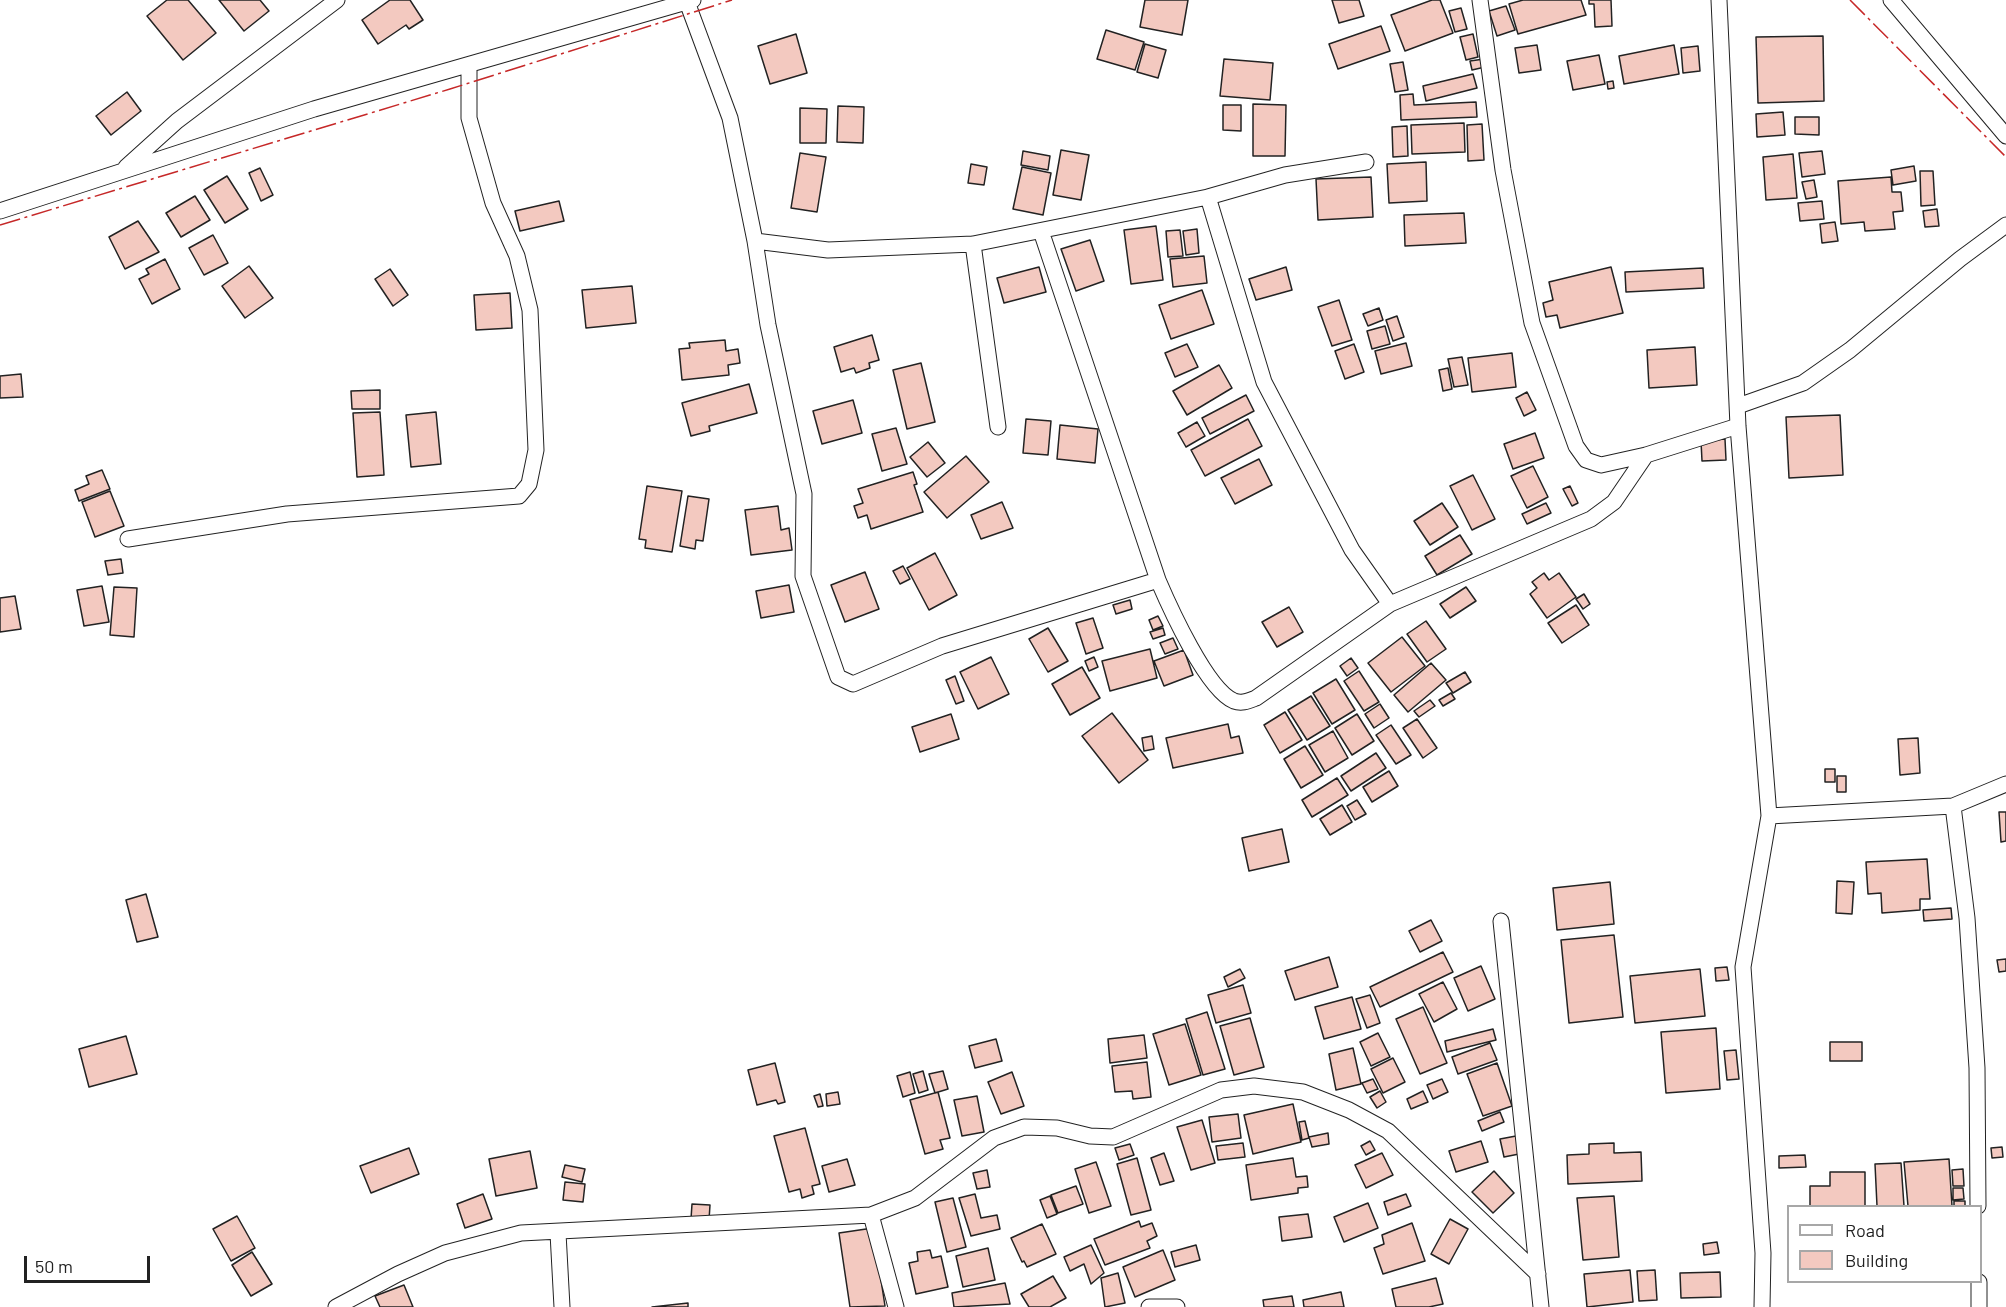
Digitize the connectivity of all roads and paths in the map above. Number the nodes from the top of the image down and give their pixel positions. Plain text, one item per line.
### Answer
1 (337, 0) edge
2 (1480, 0) edge
3 (1719, 0) edge
4 (1891, 0) edge
5 (690, 1) edge
6 (469, 65) junction
7 (2006, 136) edge
8 (1366, 162) dead end
9 (122, 171) junction
10 (1208, 197) junction
11 (0, 211) edge
12 (2006, 225) edge
13 (1041, 231) junction
14 (755, 241) junction
15 (973, 244) junction
16 (1738, 406) junction
17 (1738, 426) junction
18 (998, 427) dead end
19 (1646, 455) junction
20 (128, 539) dead end
21 (1158, 580) junction
22 (1390, 604) junction
23 (2006, 784) edge
24 (1953, 806) junction
25 (1769, 816) junction
26 (1501, 921) dead end
27 (1978, 1205) edge
28 (871, 1215) junction
29 (558, 1233) junction
30 (1538, 1274) junction
31 (1979, 1283) edge
32 (336, 1307) edge
33 (562, 1307) edge
34 (896, 1307) edge
35 (1149, 1307) edge
36 (1177, 1307) edge
37 (1541, 1307) edge
38 (1762, 1307) edge
39 (1979, 1307) edge

1 - 9 street
2 - 19 street
3 - 16 street
4 - 7 street
5 - 6 street
5 - 14 street
6 - 9 street
6 - 20 street
8 - 10 street
9 - 11 street
10 - 13 street
10 - 22 street
12 - 16 street
13 - 15 street
13 - 21 street
14 - 15 street
14 - 21 street
15 - 18 street
16 - 17 street
17 - 19 street
17 - 25 street
19 - 22 street
21 - 22 street
23 - 24 street
24 - 25 street
24 - 27 street
25 - 38 street
26 - 30 street
28 - 29 street
28 - 30 street
28 - 34 street
29 - 32 street
29 - 33 street
30 - 37 street
31 - 39 street
35 - 36 street

